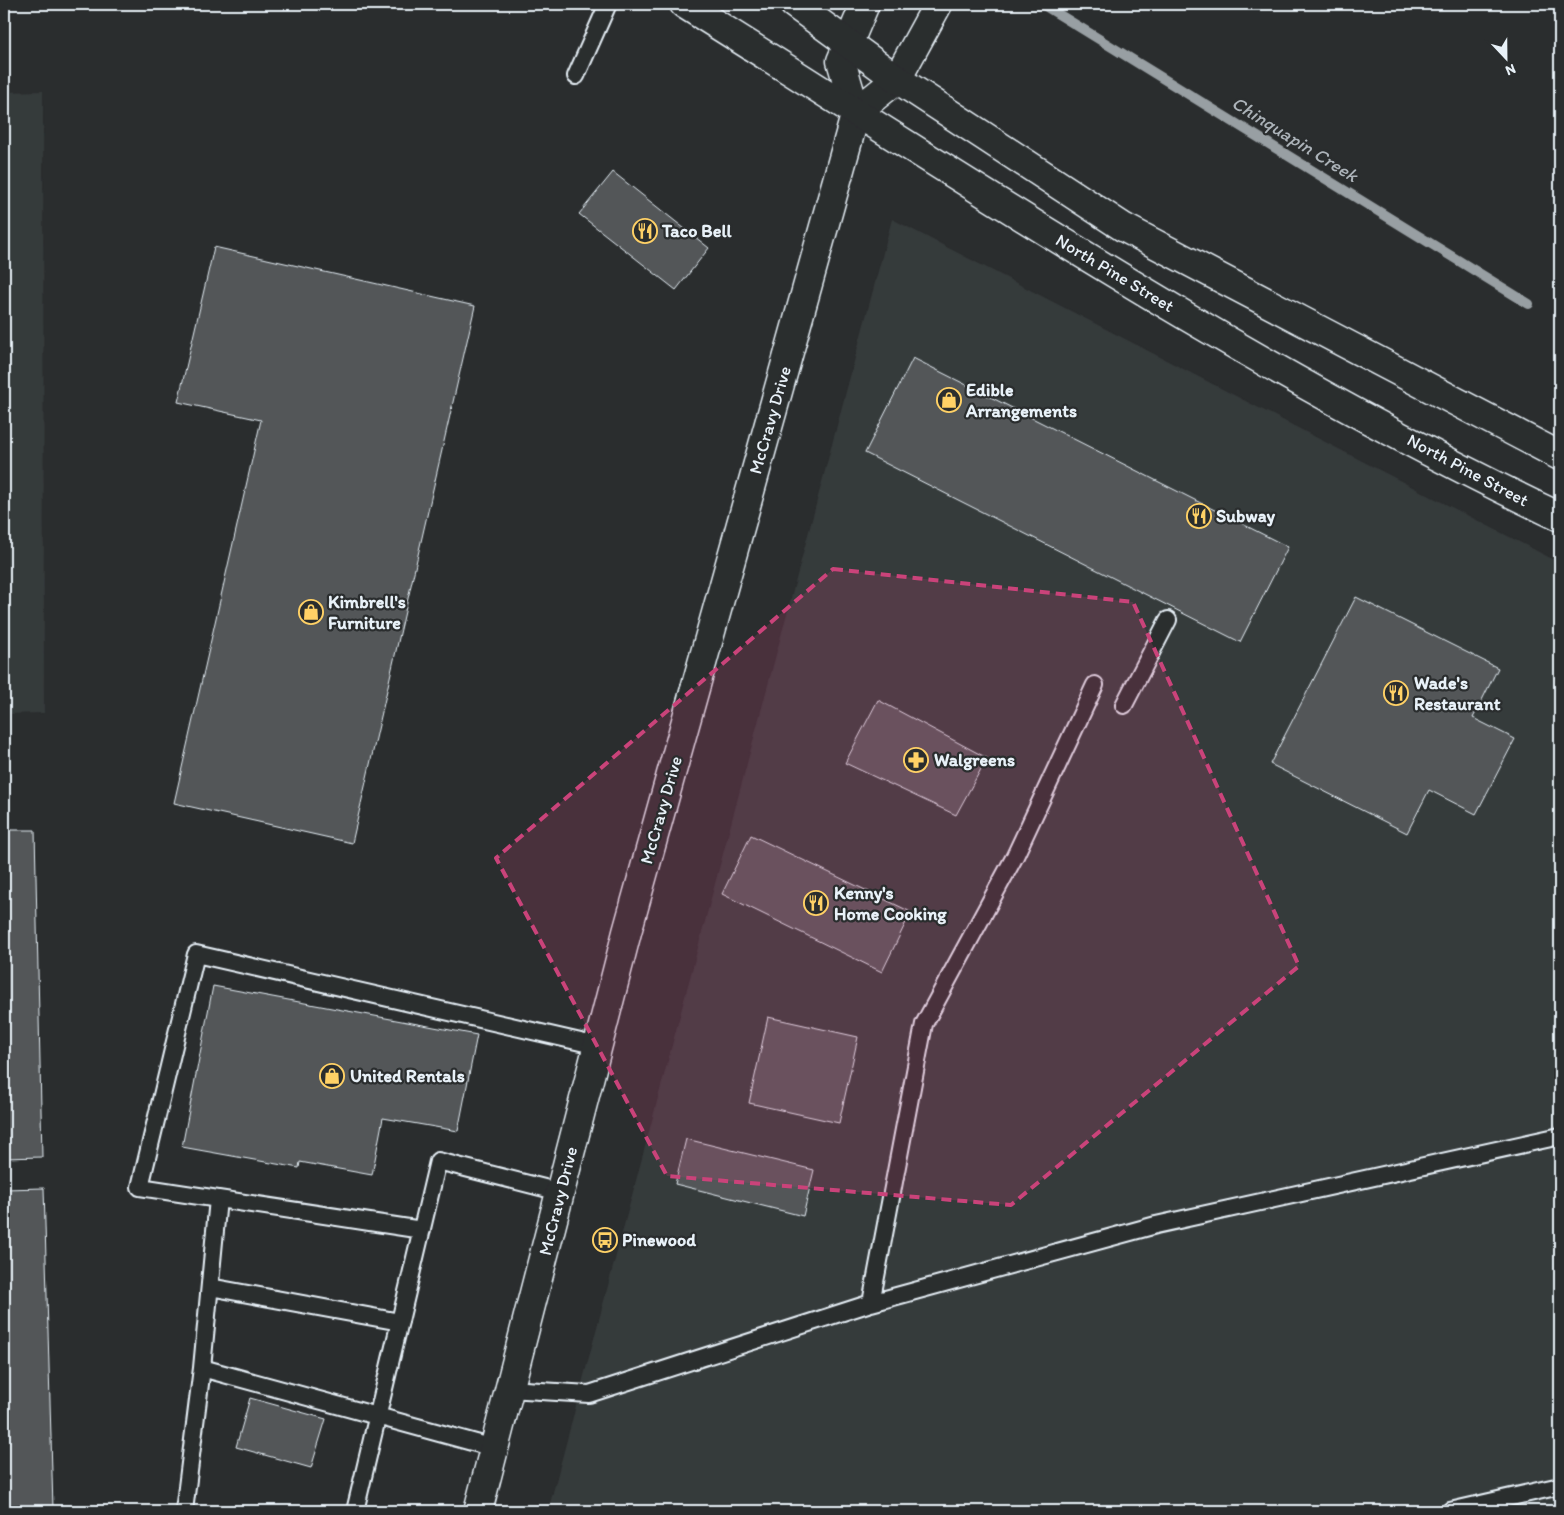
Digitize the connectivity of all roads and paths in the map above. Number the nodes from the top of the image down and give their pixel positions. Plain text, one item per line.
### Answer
1 (608, 4) edge
2 (684, 4) edge
3 (794, 4) edge
4 (865, 4) edge
5 (938, 4) edge
6 (848, 44) junction
7 (576, 76) dead end
8 (897, 79) junction
9 (856, 112) junction
10 (1560, 456) edge
11 (1560, 517) edge
12 (1168, 620) dead end
13 (1095, 685) dead end
14 (1124, 705) dead end
15 (598, 1046) junction
16 (1560, 1136) edge
17 (560, 1192) junction
18 (218, 1199) junction
19 (422, 1230) junction
20 (210, 1287) junction
21 (871, 1303) junction
22 (400, 1322) junction
23 (202, 1368) junction
24 (509, 1389) junction
25 (379, 1416) junction
26 (494, 1448) junction
27 (1560, 1486) edge
28 (184, 1511) edge
29 (355, 1511) edge
30 (478, 1511) edge
31 (1450, 1511) edge

1 - 7 lane
2 - 9 main road, North Pine Street
3 - 6 main road
4 - 6 main road
5 - 8 main road
6 - 8 main road
6 - 9 main road
8 - 9 main road
8 - 10 main road
9 - 11 main road, North Pine Street
9 - 15 main road, McCravy Drive
12 - 14 lane
13 - 21 lane
15 - 17 main road, McCravy Drive
15 - 18 lane
16 - 21 lane
17 - 19 lane
17 - 24 main road, McCravy Drive
18 - 19 lane
18 - 20 lane
19 - 22 lane
20 - 22 lane
20 - 23 lane
21 - 24 lane
22 - 25 lane
23 - 25 lane
23 - 28 lane
24 - 26 main road, McCravy Drive
25 - 26 lane
25 - 29 lane
26 - 30 main road, McCravy Drive
27 - 31 lane

